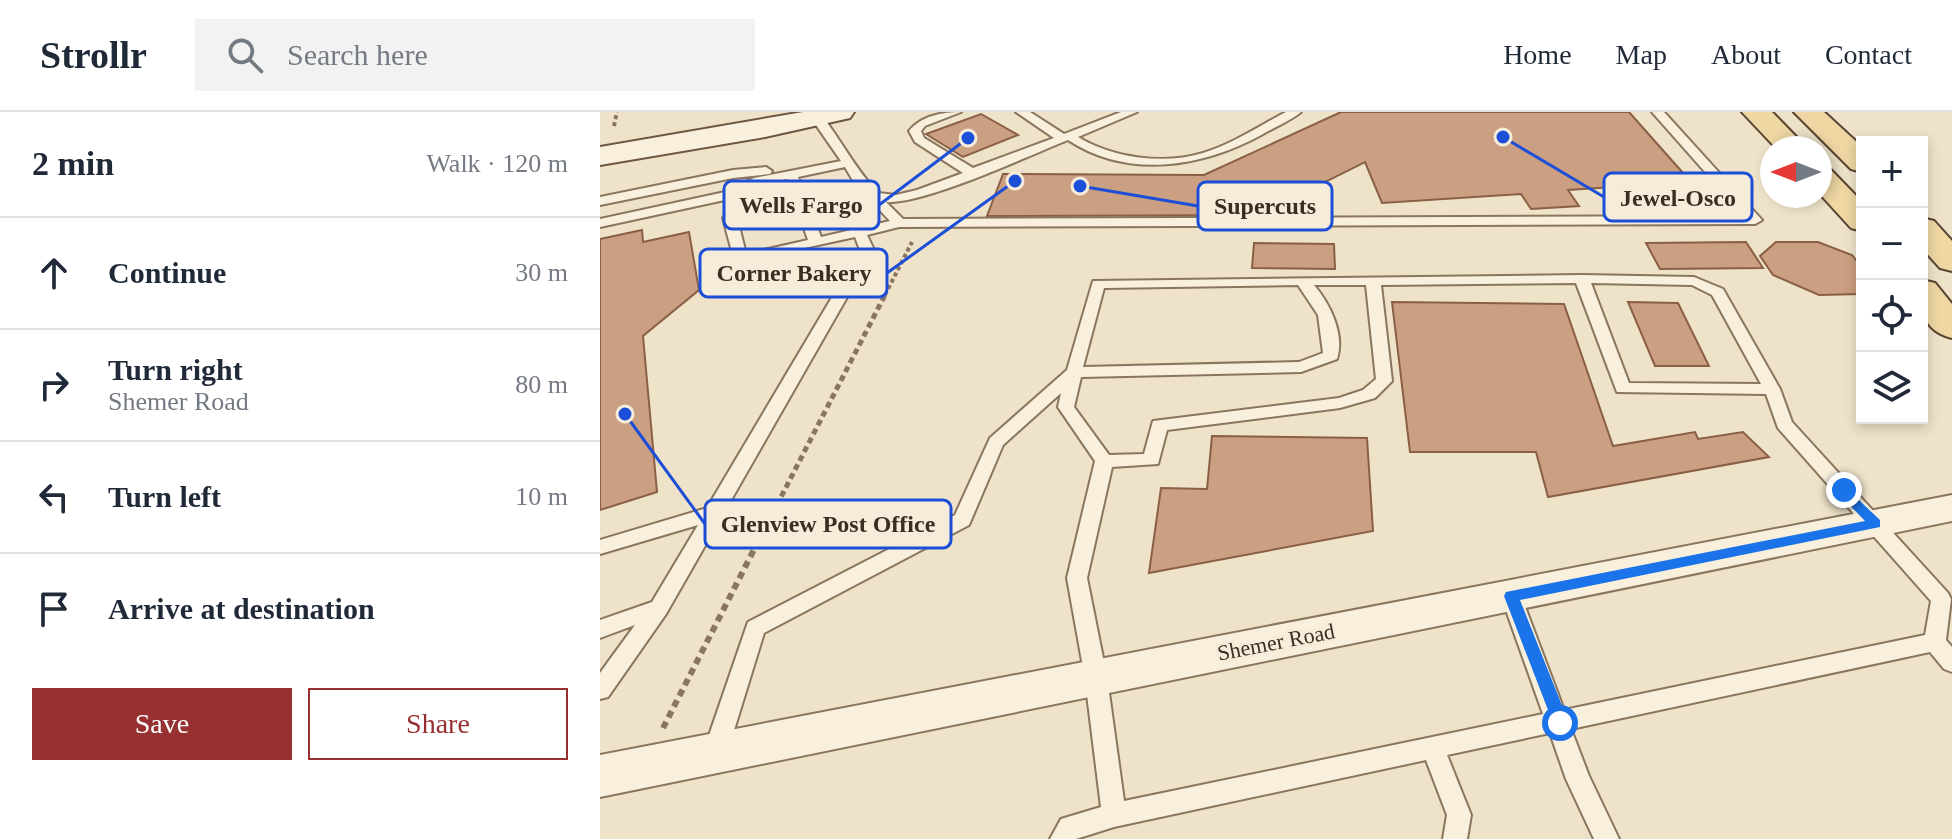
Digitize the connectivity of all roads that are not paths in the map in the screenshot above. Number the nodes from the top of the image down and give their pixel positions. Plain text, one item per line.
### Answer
1 (749, 112) edge
2 (955, 112) edge
3 (1022, 112) edge
4 (1131, 112) edge
5 (1295, 112) edge
6 (1658, 112) edge
7 (1756, 112) edge
8 (1808, 112) edge
9 (823, 114) edge
10 (607, 132) edge
11 (1780, 136) edge
12 (1066, 137) junction
13 (600, 156) edge
14 (1856, 157) edge
15 (846, 159) junction
16 (972, 173) junction
17 (791, 174) junction
18 (753, 178) junction
19 (1832, 189) edge
20 (874, 197) junction
21 (600, 201) edge
22 (1856, 215) edge
23 (730, 218) dead end
24 (600, 223) edge
25 (899, 223) junction
26 (859, 232) junction
27 (1928, 235) edge
28 (816, 242) junction
29 (1952, 261) edge
30 (1582, 279) junction
31 (1373, 280) junction
32 (1302, 281) junction
33 (1928, 298) edge
34 (1952, 327) edge
35 (1074, 372) junction
36 (1772, 389) junction
37 (1104, 461) junction
38 (1952, 508) edge
39 (714, 513) junction
40 (1876, 524) junction
41 (600, 547) edge
42 (1511, 596) junction
43 (1946, 601) edge
44 (659, 608) junction
45 (600, 629) edge
46 (1935, 642) junction
47 (1952, 663) edge
48 (1096, 678) junction
49 (600, 690) edge
50 (1560, 723) junction
51 (1433, 749) junction
52 (715, 753) junction
53 (600, 776) edge
54 (1114, 815) junction
55 (1062, 839) edge
56 (1455, 839) edge
57 (1607, 839) edge

1 - 10 main road
2 - 16 lane
3 - 12 lane
4 - 12 lane
5 - 12 lane
6 - 25 lane
7 - 11 main road
8 - 14 main road
9 - 13 main road
9 - 15 lane
12 - 16 lane
15 - 17 lane
15 - 18 lane
15 - 20 lane
16 - 20 lane
17 - 18 lane
17 - 28 lane
18 - 21 lane
18 - 24 lane
19 - 22 main road
20 - 25 lane
23 - 28 lane
25 - 26 lane
26 - 28 lane
26 - 39 lane
27 - 29 main road
30 - 31 lane
30 - 36 lane
30 - 36 lane
31 - 32 lane
31 - 37 lane
32 - 35 lane
32 - 35 lane
33 - 34 main road
35 - 37 lane
35 - 52 lane
36 - 40 lane
37 - 48 lane
38 - 40 street, Shemer Road
39 - 41 lane
39 - 44 lane
40 - 42 street, Shemer Road
40 - 43 lane
42 - 48 street, Shemer Road
42 - 50 lane
43 - 46 lane
44 - 45 lane
44 - 49 lane
46 - 47 lane
46 - 50 lane
48 - 52 street, Shemer Road
48 - 54 lane
50 - 51 lane
50 - 57 lane
51 - 54 lane
51 - 56 lane
52 - 53 street, Shemer Road
54 - 55 lane

